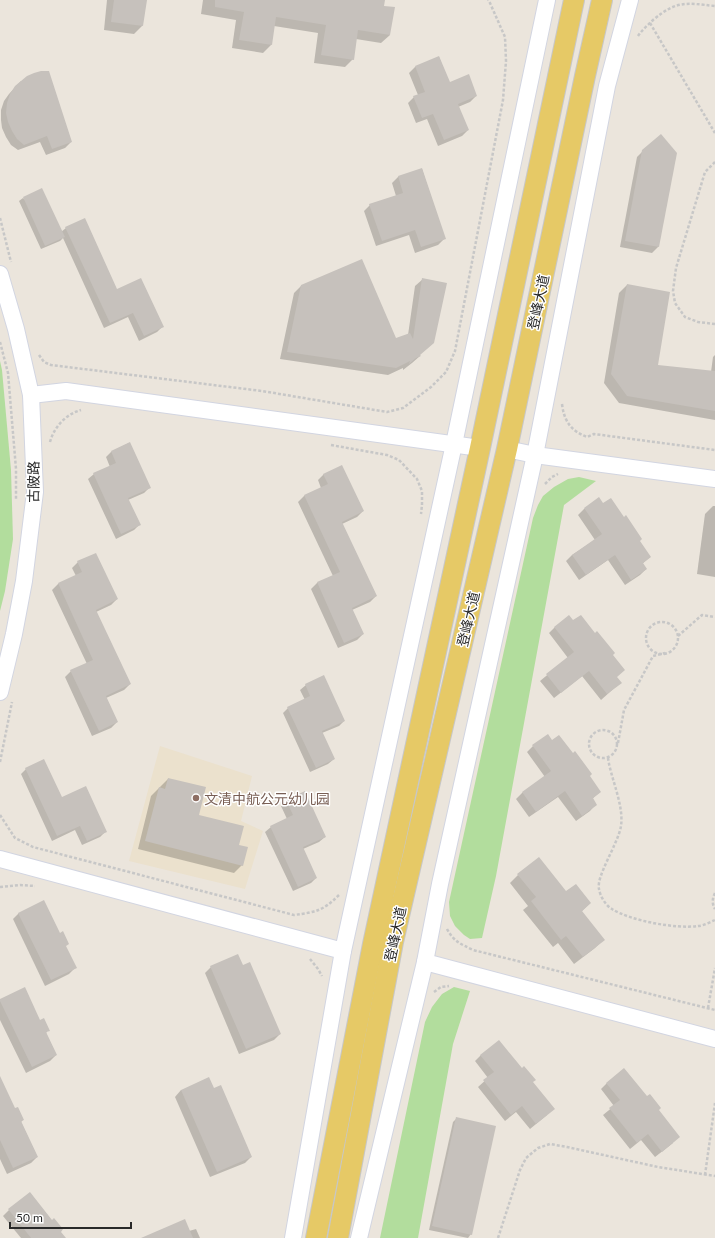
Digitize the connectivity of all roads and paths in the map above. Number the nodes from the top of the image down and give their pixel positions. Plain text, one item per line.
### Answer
1 (488, 0) edge
2 (547, 0) edge
3 (574, 0) edge
4 (602, 0) edge
5 (630, 0) edge
6 (715, 6) edge
7 (650, 23) junction
8 (638, 38) dead end
9 (715, 133) edge
10 (715, 162) edge
11 (0, 218) edge
12 (6, 269) edge
13 (715, 324) edge
14 (0, 342) edge
15 (39, 354) dead end
16 (31, 396) junction
17 (562, 397) dead end
18 (85, 409) dead end
19 (324, 444) dead end
20 (454, 444) junction
21 (50, 447) dead end
22 (480, 448) junction
23 (507, 449) junction
24 (715, 450) edge
25 (535, 454) junction
26 (562, 473) dead end
27 (715, 479) edge
28 (543, 486) dead end
29 (17, 508) dead end
30 (419, 520) dead end
31 (715, 617) edge
32 (678, 636) junction
33 (665, 653) junction
34 (6, 697) edge
35 (618, 743) junction
36 (608, 758) junction
37 (0, 762) edge
38 (0, 814) edge
39 (0, 859) edge
40 (36, 886) dead end
41 (0, 887) edge
42 (342, 890) dead end
43 (715, 893) edge
44 (715, 909) edge
45 (715, 920) edge
46 (444, 925) dead end
47 (343, 951) junction
48 (308, 958) dead end
49 (425, 962) junction
50 (715, 968) edge
51 (324, 979) dead end
52 (708, 1008) junction
53 (715, 1010) edge
54 (715, 1039) edge
55 (715, 1103) edge
56 (705, 1175) junction
57 (715, 1176) edge
58 (293, 1238) edge
59 (316, 1238) edge
60 (338, 1238) edge
61 (359, 1238) edge
62 (498, 1238) edge

1 - 15 path
2 - 20 street
3 - 22 main road, 登峰大道
4 - 23 main road, 登峰大道
5 - 25 street
6 - 7 path
7 - 8 path
7 - 9 path
10 - 13 path
11 - 12 path
12 - 16 street, 古陂路
14 - 29 path
16 - 20 street
16 - 34 street, 古陂路
17 - 24 path
18 - 21 path
19 - 30 path
20 - 22 street
20 - 47 street
22 - 59 main road, 登峰大道
23 - 25 street
23 - 60 main road, 登峰大道
25 - 27 street
25 - 49 street
26 - 28 path
31 - 32 path
32 - 33 path
32 - 33 path
33 - 35 path
34 - 37 path
35 - 36 path
35 - 36 path
36 - 45 path
38 - 42 path
39 - 47 street
40 - 41 path
43 - 44 path
46 - 52 path
47 - 58 street
48 - 51 path
49 - 54 street
49 - 61 street
50 - 52 path
52 - 53 path
55 - 56 path
56 - 57 path
56 - 62 path

